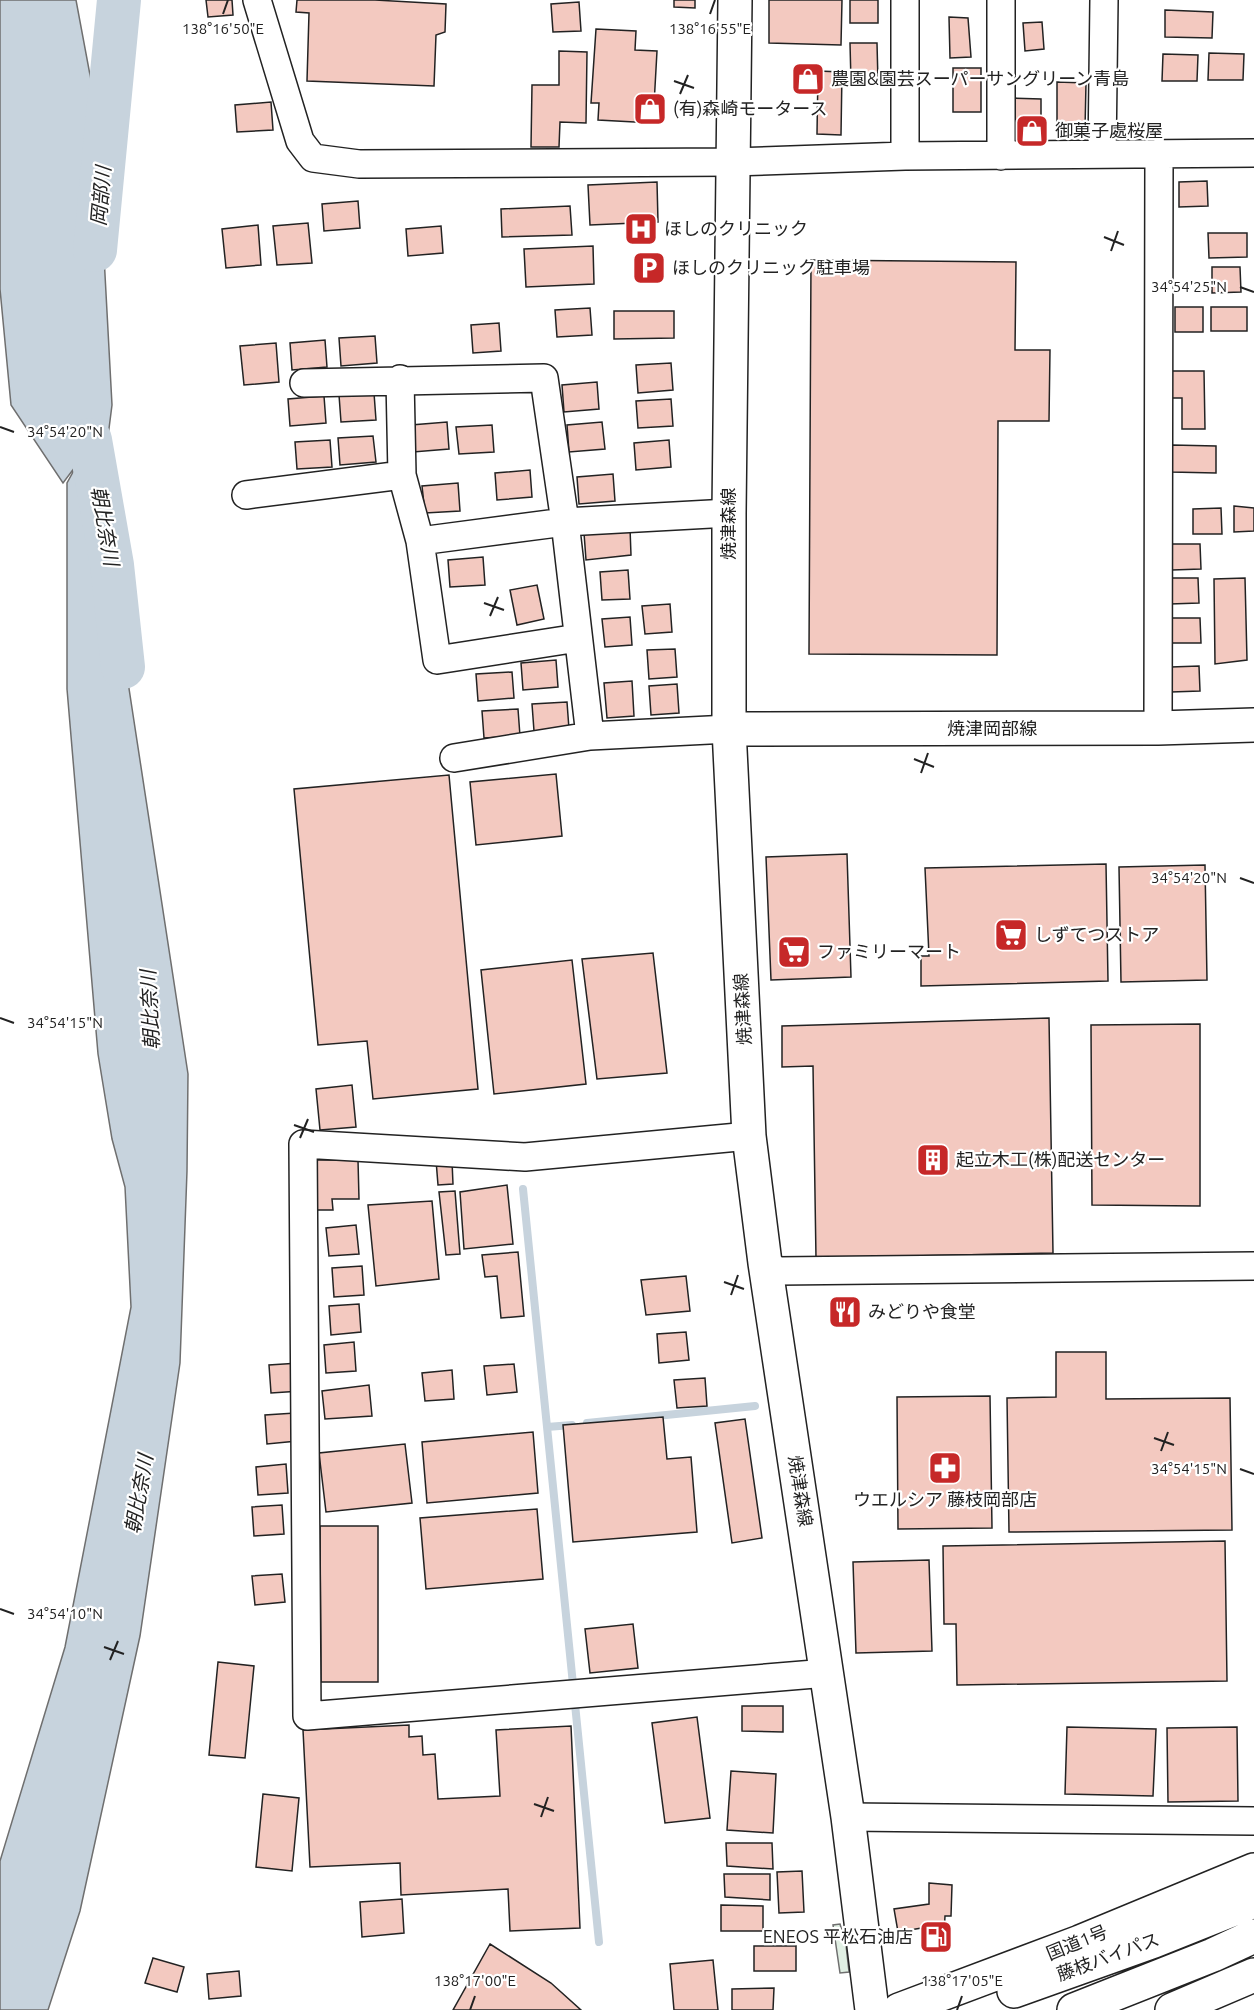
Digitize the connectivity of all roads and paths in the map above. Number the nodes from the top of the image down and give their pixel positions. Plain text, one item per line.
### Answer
1 (257, 0) edge
2 (735, 0) edge
3 (904, 0) edge
4 (1001, 0) edge
5 (1104, 0) edge
6 (1160, 153) junction
7 (1254, 153) edge
8 (1102, 154) junction
9 (904, 156) junction
10 (1001, 156) junction
11 (732, 162) junction
12 (400, 379) junction
13 (304, 383) dead end
14 (402, 475) junction
15 (246, 495) dead end
16 (729, 513) junction
17 (565, 522) junction
18 (420, 541) junction
19 (578, 638) junction
20 (1254, 725) edge
21 (1158, 728) junction
22 (729, 729) junction
23 (590, 736) junction
24 (454, 758) dead end
25 (749, 1136) junction
26 (765, 1263) junction
27 (1254, 1266) edge
28 (827, 1673) junction
29 (848, 1817) junction
30 (1254, 1821) edge
31 (1254, 1870) edge
32 (1254, 1901) edge
33 (1254, 1936) edge
34 (1254, 1975) edge
35 (963, 2009) edge
36 (872, 2010) edge
37 (899, 2010) edge
38 (1074, 2010) edge
39 (1172, 2010) edge

1 - 11 street
2 - 11 main road, 焼津森線
3 - 9 street
4 - 10 street
5 - 8 street
6 - 7 street
6 - 8 street
6 - 21 street
8 - 10 street
9 - 10 street
9 - 11 street
11 - 16 main road, 焼津森線
12 - 13 street
12 - 14 street
12 - 17 street
14 - 15 street
14 - 18 street
16 - 17 street
16 - 22 main road, 焼津森線
17 - 18 street
17 - 19 street
18 - 19 street
19 - 23 street
20 - 21 main road, 焼津岡部線
21 - 22 main road, 焼津岡部線
22 - 23 street
22 - 25 main road, 焼津森線
23 - 24 street
25 - 26 main road, 焼津森線
25 - 28 street
26 - 27 street
26 - 28 main road, 焼津森線
28 - 29 main road, 焼津森線
29 - 30 street
29 - 36 main road, 焼津森線
31 - 37 main road, 国道1号
32 - 35 main road, 藤枝バイパス
33 - 38 main road, 藤枝バイパス
34 - 39 main road

